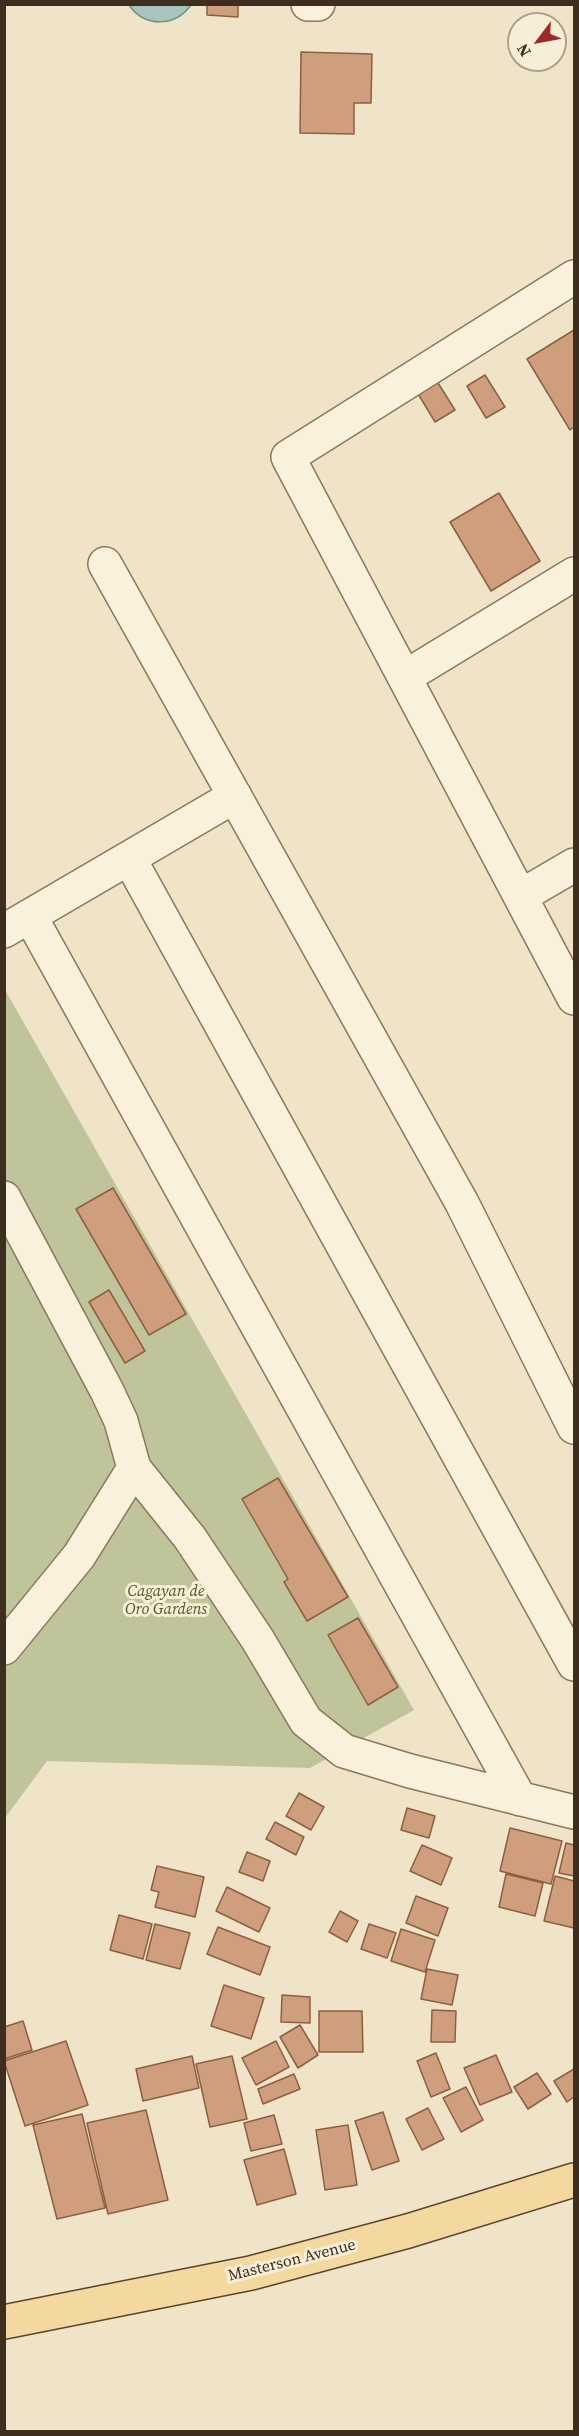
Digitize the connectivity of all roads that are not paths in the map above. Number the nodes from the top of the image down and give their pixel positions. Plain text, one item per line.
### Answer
1 (308, 4) edge
2 (318, 4) edge
3 (574, 277) edge
4 (105, 564) dead end
5 (574, 574) edge
6 (405, 677) junction
7 (235, 796) junction
8 (129, 858) junction
9 (574, 866) edge
10 (521, 896) junction
11 (17, 924) edge
12 (574, 998) edge
13 (4, 1198) edge
14 (574, 1427) edge
15 (134, 1468) junction
16 (4, 1648) edge
17 (574, 1664) edge
18 (520, 1799) junction
19 (574, 1812) edge
20 (574, 2180) edge
21 (4, 2322) edge

1 - 2 street
3 - 6 street
4 - 7 street
5 - 6 street
6 - 10 street
7 - 8 street
7 - 14 street
8 - 11 street
8 - 17 street
9 - 10 street
10 - 12 street
11 - 18 street
13 - 15 street
15 - 16 street
15 - 18 street
18 - 19 street
20 - 21 main road, Masterson Avenue

